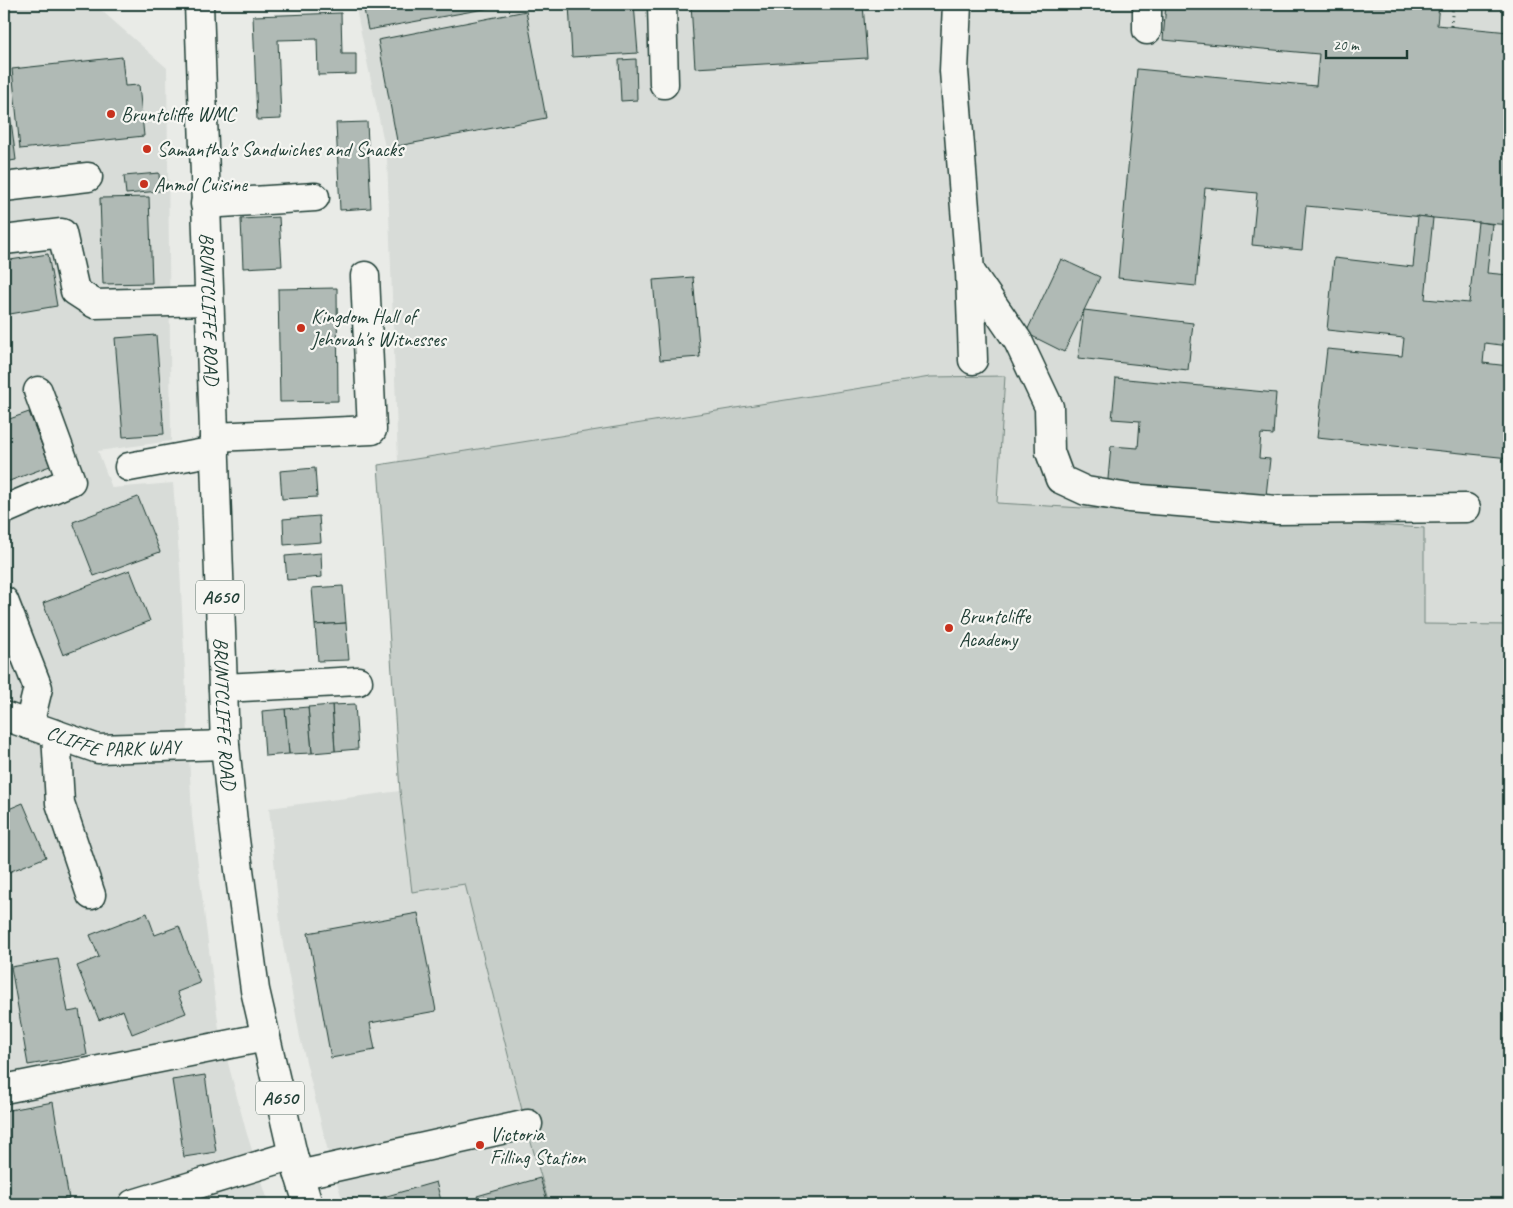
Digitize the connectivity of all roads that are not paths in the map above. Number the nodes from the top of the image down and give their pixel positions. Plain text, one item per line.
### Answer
1 (199, 4) edge
2 (662, 4) edge
3 (957, 4) edge
4 (664, 84) dead end
5 (88, 177) dead end
6 (4, 188) edge
7 (315, 197) dead end
8 (205, 204) junction
9 (4, 240) edge
10 (970, 272) junction
11 (365, 276) dead end
12 (208, 301) junction
13 (973, 360) dead end
14 (38, 390) dead end
15 (215, 444) junction
16 (129, 467) dead end
17 (1466, 508) dead end
18 (4, 510) edge
19 (4, 602) edge
20 (358, 681) dead end
21 (223, 688) junction
22 (4, 716) edge
23 (29, 725) junction
24 (56, 734) junction
25 (225, 744) junction
26 (91, 895) dead end
27 (266, 1037) junction
28 (4, 1089) edge
29 (528, 1124) dead end
30 (296, 1165) junction
31 (165, 1200) edge
32 (133, 1204) edge
33 (308, 1204) edge

1 - 8 main road, BRUNTCLIFFE ROAD / A650
2 - 4 main road
3 - 10 main road
5 - 6 main road
7 - 8 main road
8 - 12 main road, BRUNTCLIFFE ROAD / A650
9 - 12 main road
10 - 13 main road
10 - 17 main road
11 - 15 main road
12 - 15 main road, BRUNTCLIFFE ROAD / A650
14 - 18 main road
15 - 16 main road
15 - 21 main road, BRUNTCLIFFE ROAD / A650
19 - 23 main road
20 - 21 main road
21 - 25 main road, BRUNTCLIFFE ROAD / A650
22 - 23 main road, CLIFFE PARK WAY
23 - 24 main road, CLIFFE PARK WAY
24 - 25 main road, CLIFFE PARK WAY
24 - 26 main road
25 - 27 main road, BRUNTCLIFFE ROAD / A650
27 - 28 main road
27 - 30 main road, BRUNTCLIFFE ROAD / A650
29 - 30 main road
30 - 31 main road
30 - 33 main road, BRUNTCLIFFE ROAD / A650
31 - 32 main road

